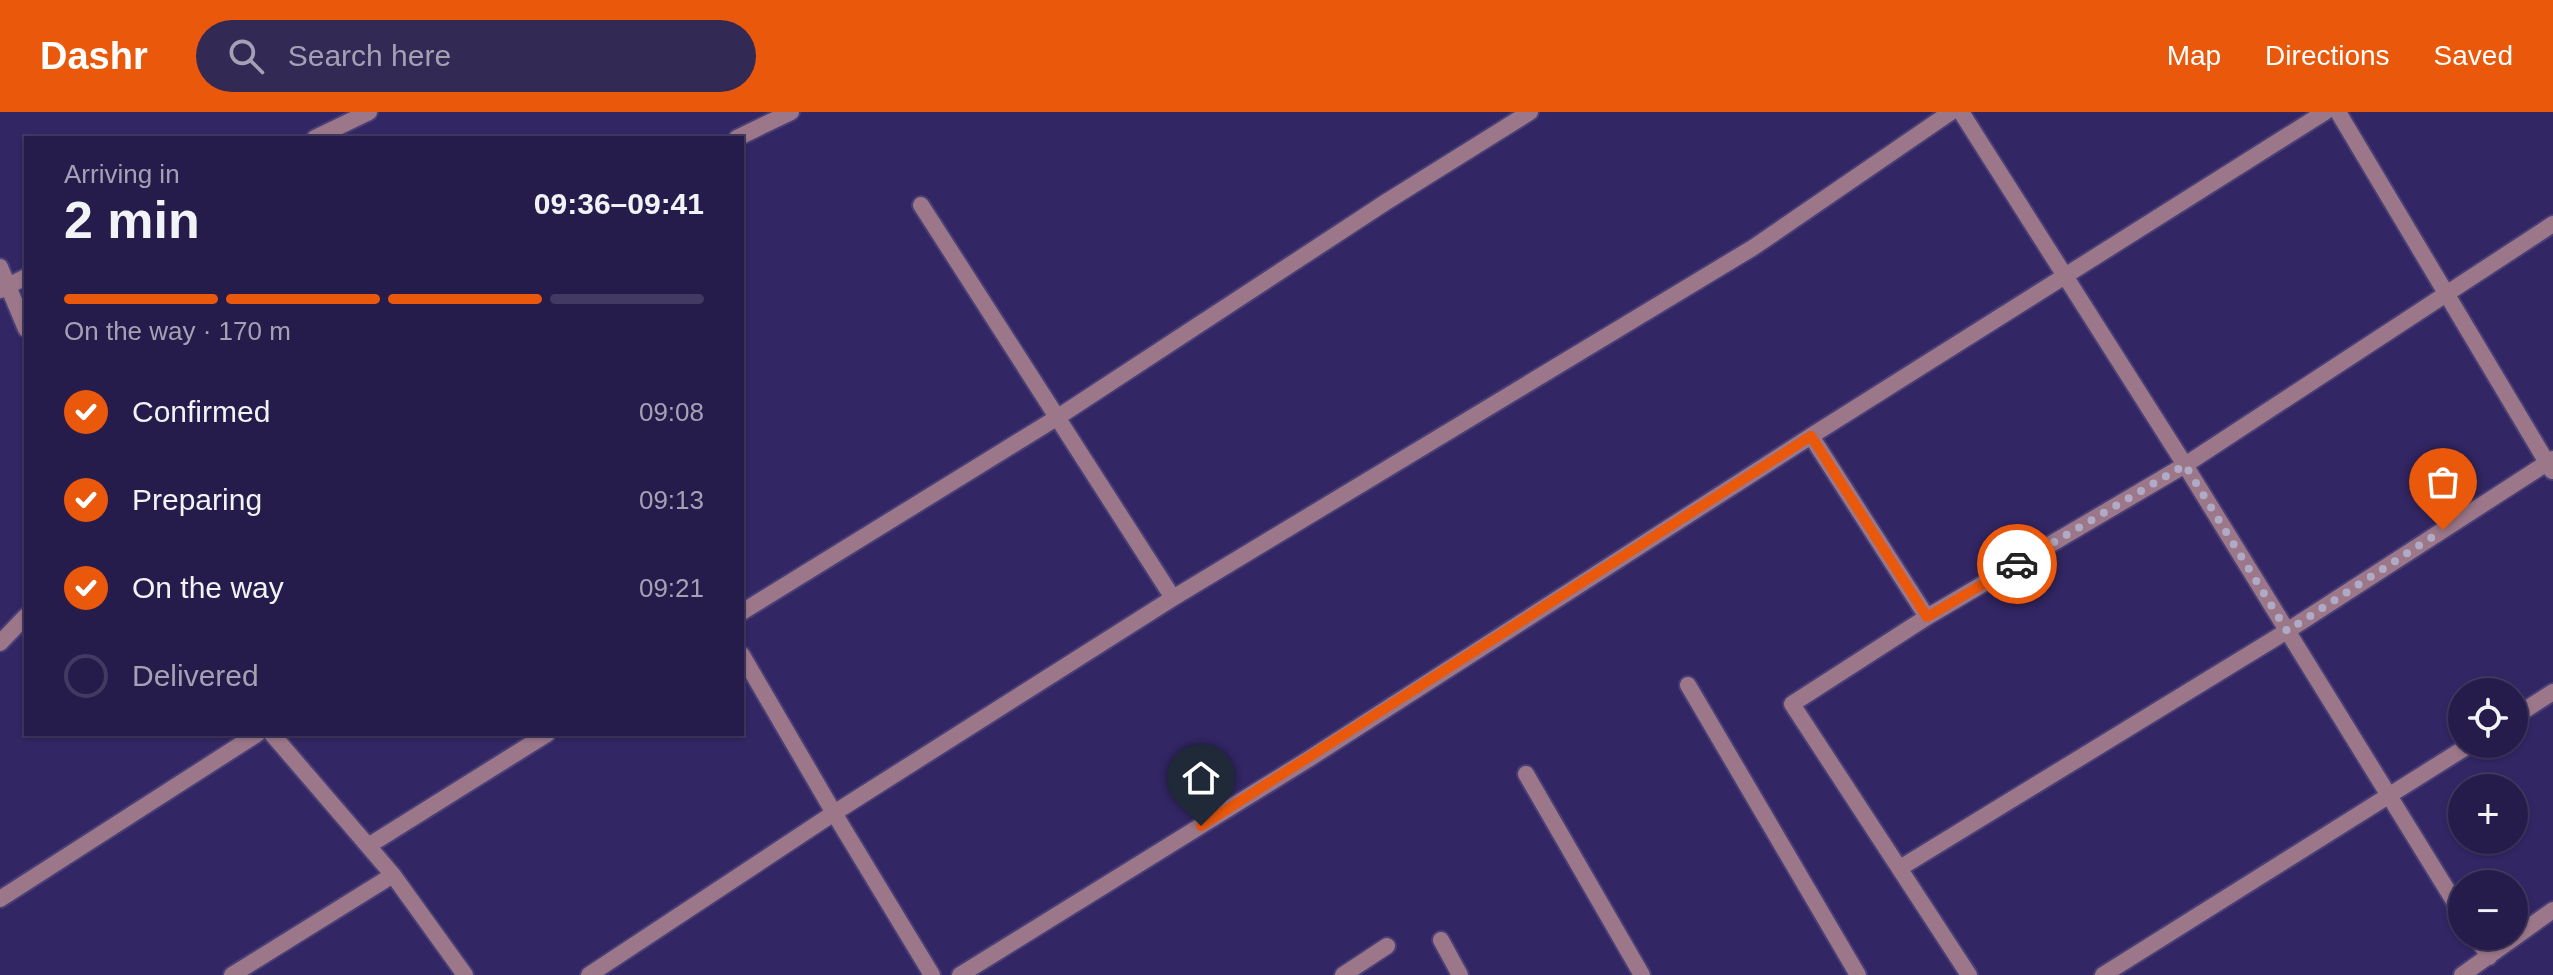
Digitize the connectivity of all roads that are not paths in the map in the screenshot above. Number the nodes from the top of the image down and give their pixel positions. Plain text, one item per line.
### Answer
1 (369, 112) edge
2 (791, 112) edge
3 (1530, 112) edge
4 (1951, 112) edge
5 (1961, 112) edge
6 (2325, 112) edge
7 (2338, 112) edge
8 (319, 136) edge
9 (741, 136) edge
10 (921, 205) dead end
11 (2553, 224) edge
12 (0, 267) edge
13 (2066, 277) junction
14 (24, 278) edge
15 (4, 288) edge
16 (2446, 295) junction
17 (24, 325) edge
18 (1058, 417) junction
19 (1811, 436) junction
20 (2551, 464) edge
21 (2185, 465) junction
22 (1173, 598) junction
23 (744, 611) edge
24 (1927, 617) junction
25 (24, 618) edge
26 (2287, 631) junction
27 (0, 643) edge
28 (744, 658) edge
29 (1688, 685) dead end
30 (2553, 692) edge
31 (2528, 708) edge
32 (254, 736) edge
33 (274, 736) edge
34 (544, 736) edge
35 (2449, 758) edge
36 (1526, 774) dead end
37 (2388, 797) junction
38 (834, 813) junction
39 (368, 846) junction
40 (1900, 868) junction
41 (393, 875) junction
42 (2448, 892) edge
43 (0, 899) edge
44 (2553, 910) edge
45 (1441, 940) dead end
46 (1387, 946) dead end
47 (2485, 950) edge
48 (2489, 957) junction
49 (232, 975) edge
50 (465, 975) edge
51 (589, 975) edge
52 (932, 975) edge
53 (960, 975) edge
54 (1343, 975) edge
55 (1460, 975) edge
56 (1642, 975) edge
57 (1858, 975) edge
58 (1969, 975) edge
59 (2103, 975) edge
60 (2462, 975) edge

1 - 8 street
2 - 9 street
3 - 18 street
4 - 22 street
5 - 13 street
6 - 13 street
7 - 16 street
10 - 18 street
11 - 16 street
12 - 15 street
13 - 19 street
13 - 21 street
14 - 15 street
15 - 17 street
16 - 20 street
16 - 21 street
18 - 22 street
18 - 23 street
19 - 24 street
19 - 53 street
20 - 26 street
21 - 24 street
21 - 26 street
22 - 38 street
24 - 40 street
25 - 27 street
26 - 37 street
26 - 40 street
28 - 38 street
29 - 57 street
30 - 31 street
32 - 43 street
33 - 39 street
34 - 39 street
35 - 37 street
36 - 56 street
37 - 42 street
37 - 59 street
38 - 51 street
38 - 52 street
39 - 41 street
40 - 58 street
41 - 49 street
41 - 50 street
44 - 48 street
45 - 55 street
46 - 54 street
47 - 48 street
48 - 60 street

